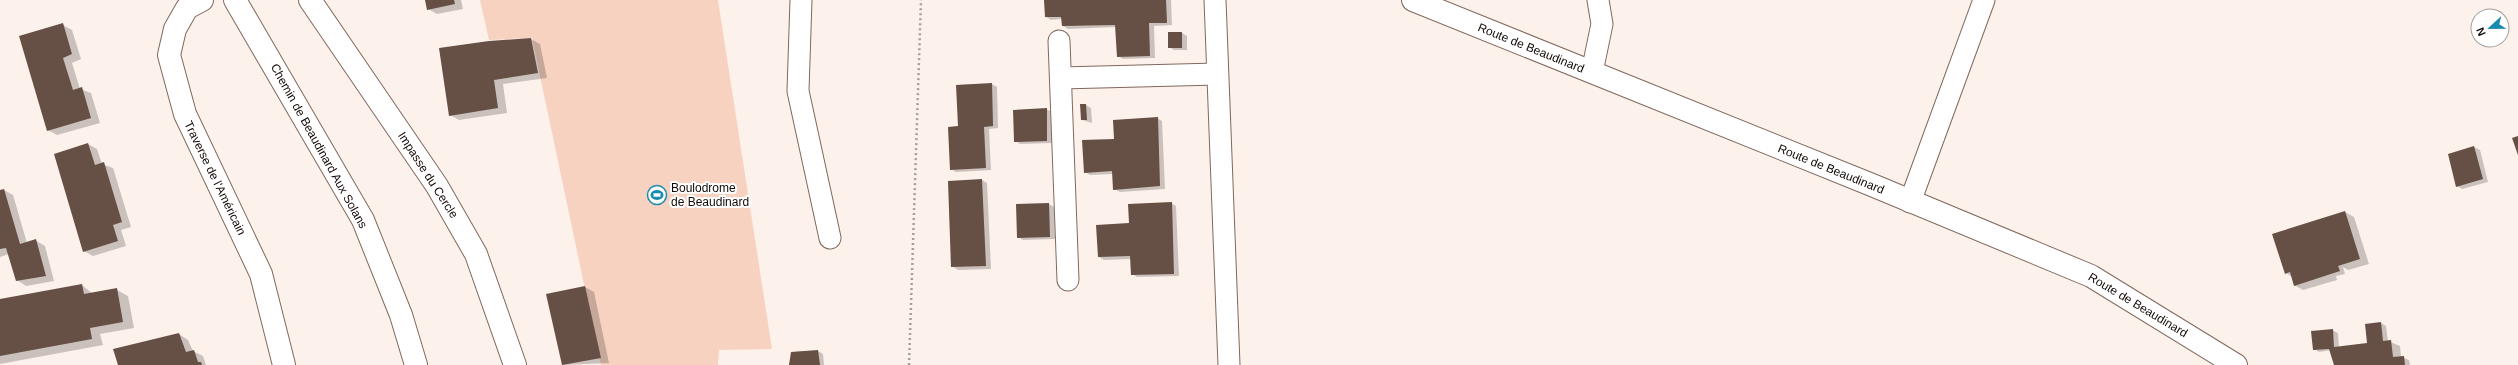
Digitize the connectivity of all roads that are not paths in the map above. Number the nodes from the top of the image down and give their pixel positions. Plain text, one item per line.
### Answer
1 (202, 0) edge
2 (235, 0) edge
3 (310, 0) edge
4 (801, 0) edge
5 (1216, 0) edge
6 (1413, 0) edge
7 (1598, 0) edge
8 (1984, 0) edge
9 (1059, 41) dead end
10 (1592, 72) junction
11 (1218, 74) junction
12 (1061, 78) junction
13 (1910, 202) junction
14 (830, 238) dead end
15 (1068, 280) dead end
16 (284, 365) edge
17 (416, 365) edge
18 (515, 365) edge
19 (1229, 365) edge
20 (2236, 365) edge

1 - 16 street, Traverse de l'Américain
2 - 17 street, Chemin de Beaudinard Aux Solans
3 - 18 street, Impasse du Cercle
4 - 14 lane
5 - 11 lane
6 - 10 street, Route de Beaudinard
7 - 10 lane
8 - 13 lane
9 - 12 lane
10 - 13 street, Route de Beaudinard
11 - 12 lane
11 - 19 lane
12 - 15 lane
13 - 20 street, Route de Beaudinard

